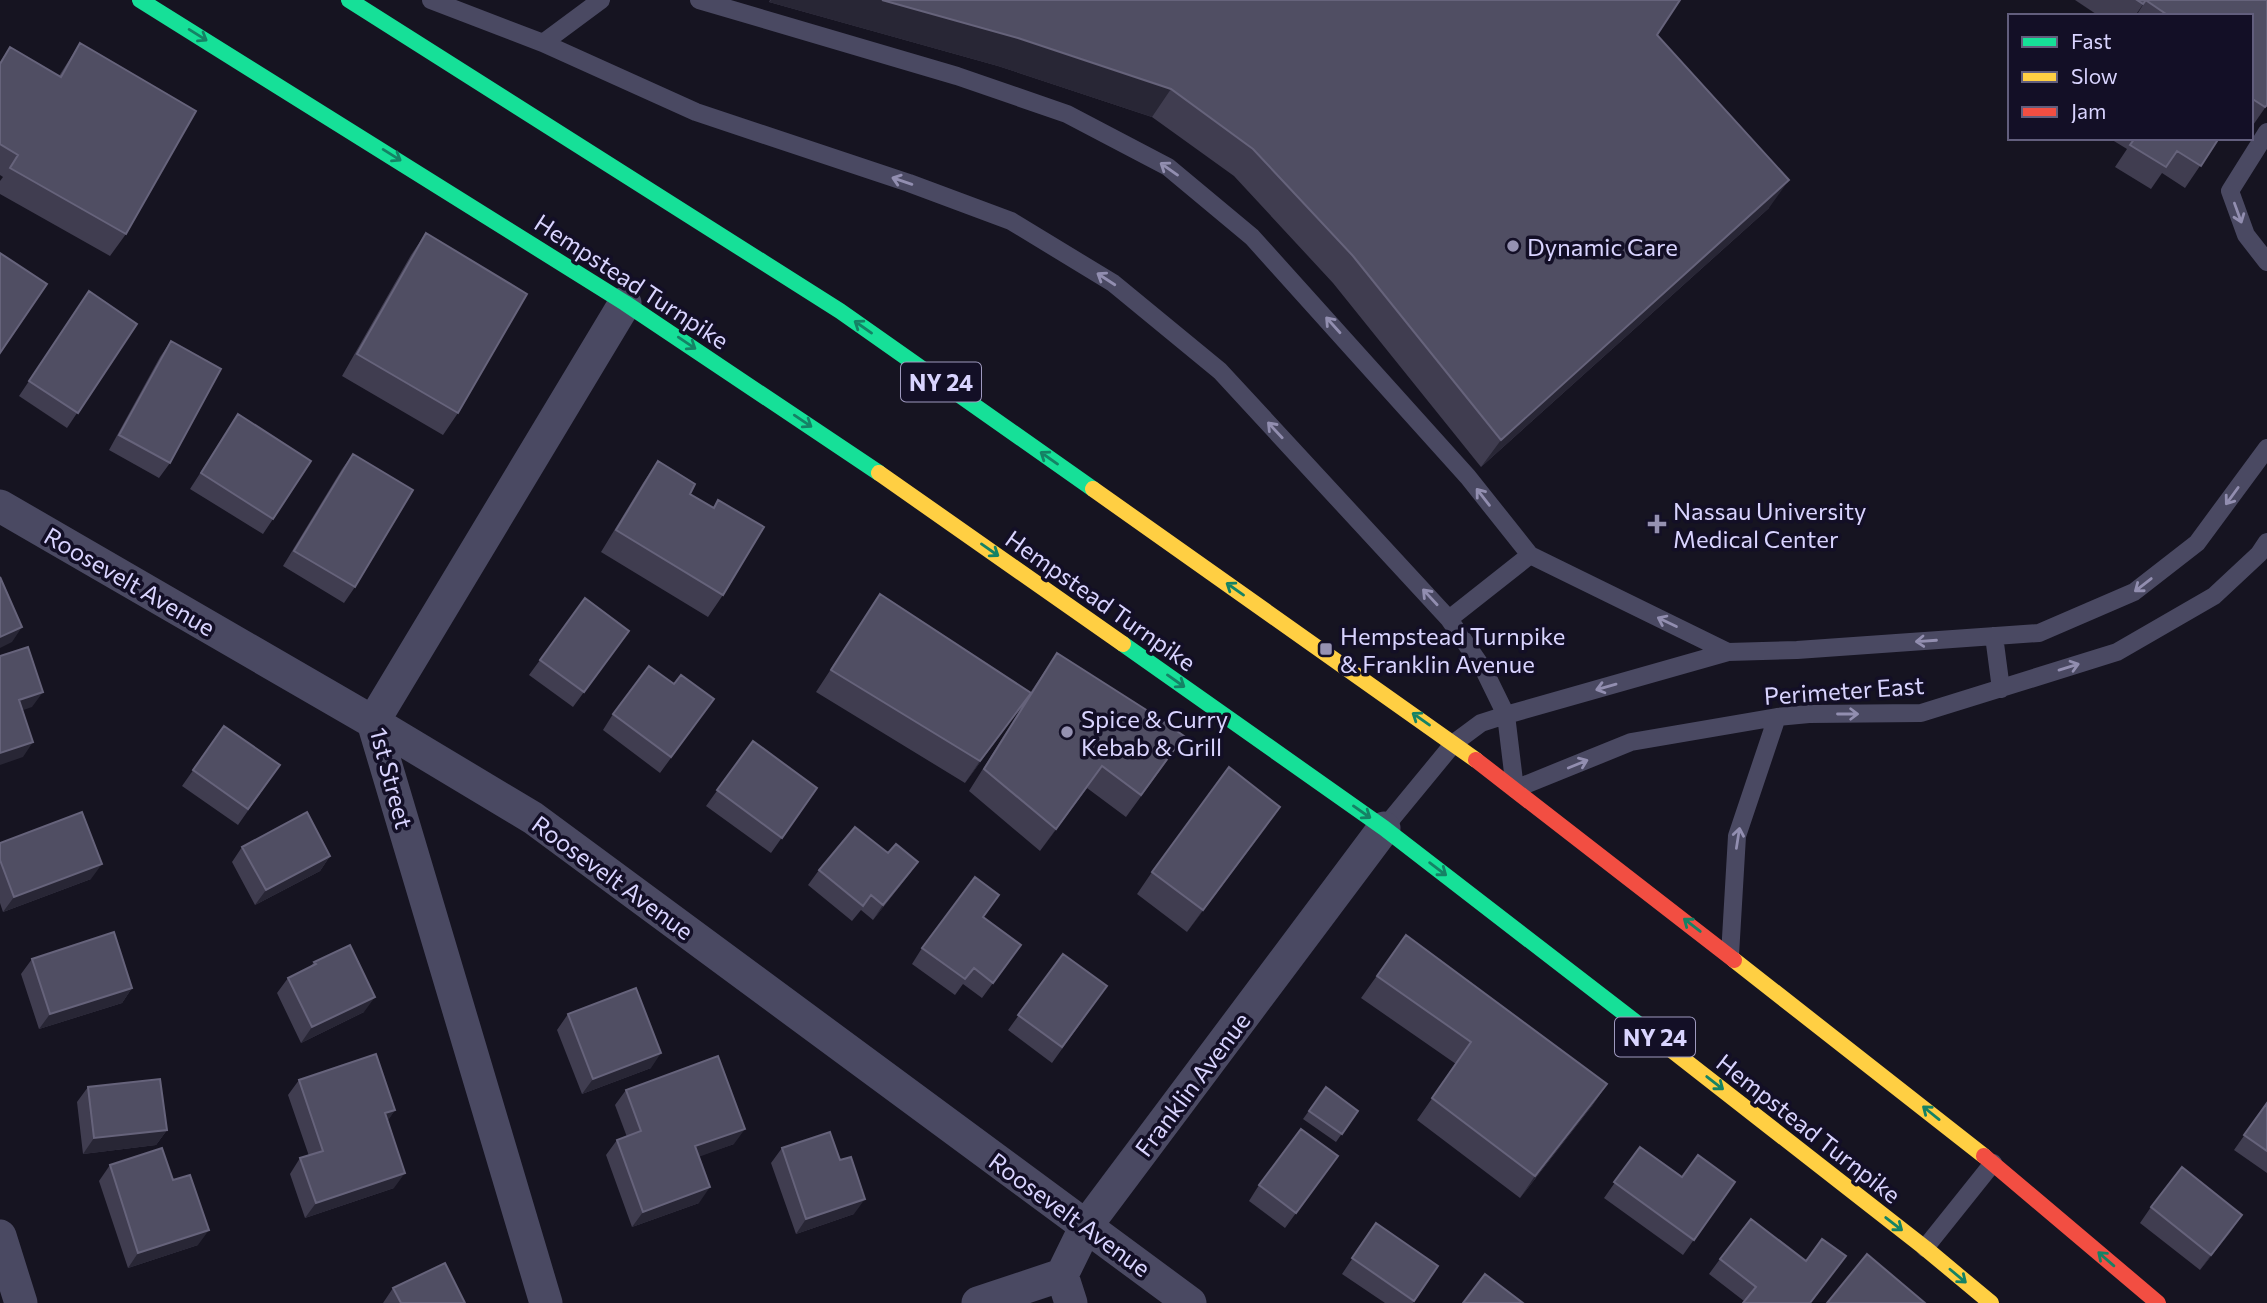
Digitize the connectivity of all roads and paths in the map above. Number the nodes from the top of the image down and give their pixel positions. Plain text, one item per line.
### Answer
1 (140, 0) edge
2 (349, 0) edge
3 (431, 0) edge
4 (601, 0) edge
5 (699, 0) edge
6 (543, 43) junction
7 (2267, 132) edge
8 (2267, 262) edge
9 (625, 303) junction
10 (2267, 448) edge
11 (0, 506) edge
12 (2267, 542) edge
13 (1530, 555) junction
14 (1450, 619) junction
15 (1994, 636) junction
16 (1728, 652) junction
17 (2001, 689) junction
18 (1506, 715) junction
19 (1777, 717) junction
20 (373, 722) junction
21 (1454, 743) junction
22 (1515, 789) junction
23 (1384, 828) junction
24 (1730, 955) junction
25 (1993, 1163) junction
26 (1086, 1226) junction
27 (0, 1236) edge
28 (1925, 1248) junction
29 (1066, 1289) edge
30 (21, 1303) edge
31 (546, 1303) edge
32 (978, 1303) edge
33 (1191, 1303) edge
34 (1991, 1303) edge
35 (2158, 1303) edge

1 -> 9 main road, Hempstead Turnpike / NY 24
21 -> 2 main road, NY 24
3 - 6 lane
4 - 6 lane
13 -> 5 lane
14 -> 6 lane
7 -> 8 lane
9 - 20 street, 1st Street
9 -> 23 main road, Hempstead Turnpike / NY 24
10 -> 15 lane
11 - 20 street, Roosevelt Avenue
17 -> 12 lane, Perimeter East
13 - 14 lane
16 -> 13 lane
14 - 18 lane
15 -> 16 lane
15 - 17 lane
16 -> 18 lane
19 -> 17 lane, Perimeter East
18 - 21 lane
18 - 22 lane
22 -> 19 lane, Perimeter East
24 -> 19 lane
20 - 26 street, Roosevelt Avenue
20 - 31 street, 1st Street
21 - 22 main road, NY 24
21 - 23 lane
24 -> 22 main road, NY 24
23 - 26 street, Franklin Avenue
23 -> 28 main road, Hempstead Turnpike / NY 24
25 -> 24 main road, NY 24
25 - 28 lane
35 -> 25 main road, NY 24
26 - 29 street, Franklin Avenue
26 - 33 street, Roosevelt Avenue
27 - 30 street
28 -> 34 main road, Hempstead Turnpike / NY 24
29 - 32 street, Franklin Avenue

